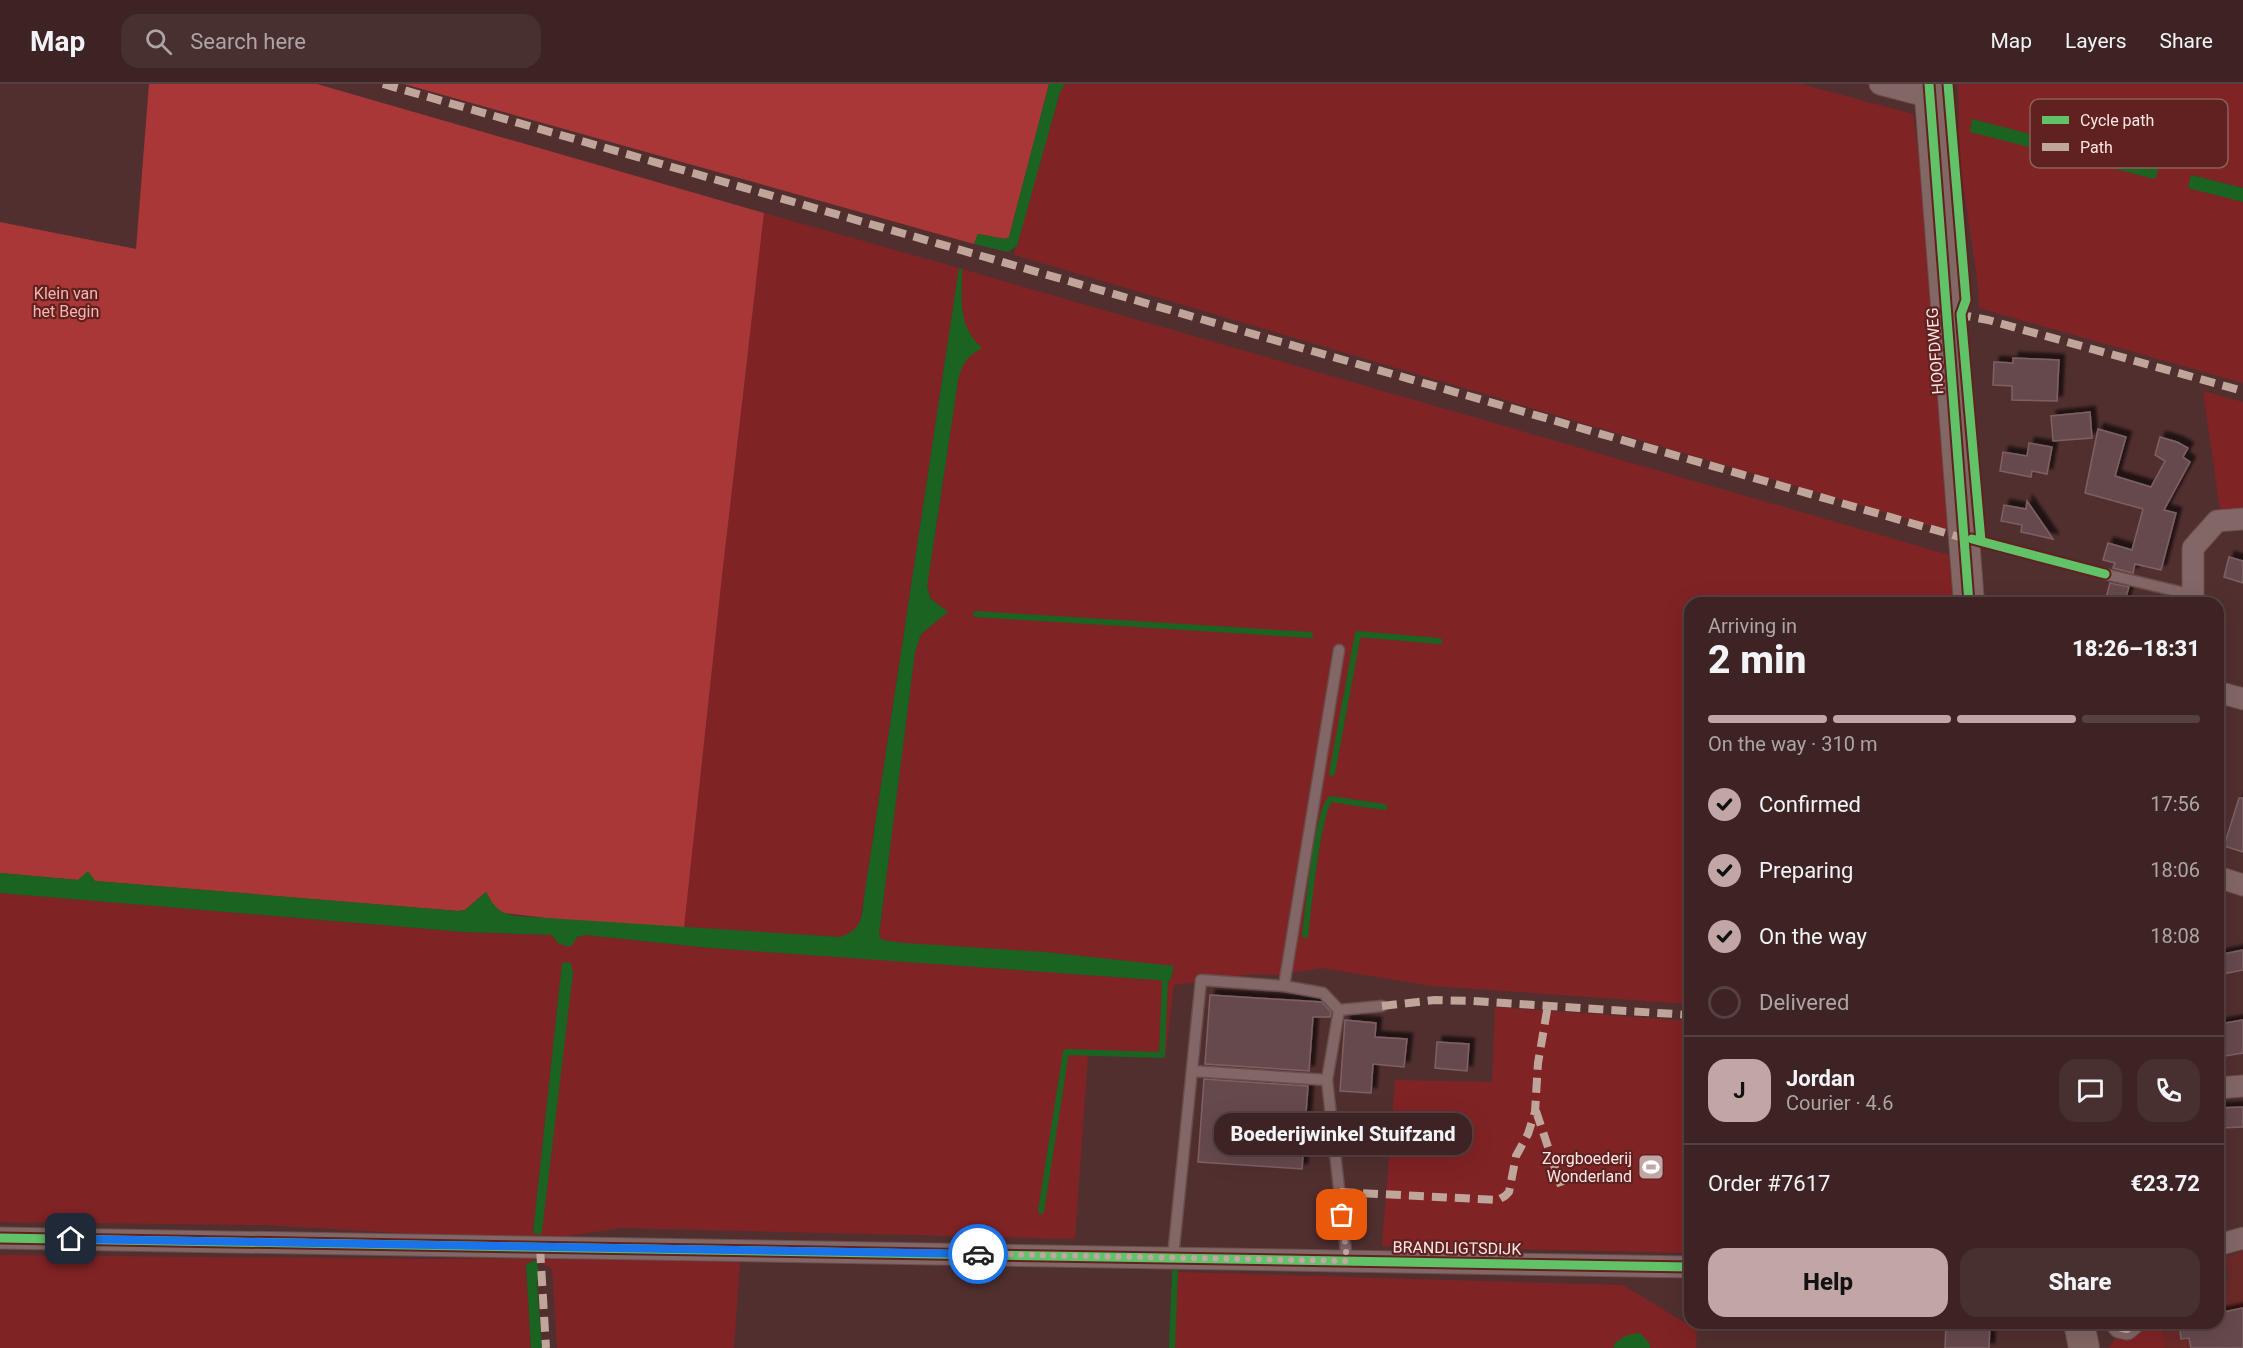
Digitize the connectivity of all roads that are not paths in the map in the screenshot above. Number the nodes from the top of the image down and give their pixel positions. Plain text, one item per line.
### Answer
1 (1880, 84) edge
2 (1929, 90) edge
3 (2243, 519) edge
4 (2105, 574) dead end
5 (1969, 597) edge
6 (2186, 597) edge
7 (2193, 597) edge
8 (1339, 650) dead end
9 (2224, 694) edge
10 (2243, 699) edge
11 (2224, 879) edge
12 (2243, 885) edge
13 (1284, 986) junction
14 (1382, 1006) dead end
15 (1340, 1010) junction
16 (1192, 1071) junction
17 (1327, 1080) junction
18 (2243, 1086) edge
19 (2224, 1088) edge
20 (0, 1238) edge
21 (2243, 1238) edge
22 (2224, 1243) edge
23 (1173, 1257) junction
24 (1347, 1261) junction
25 (1684, 1267) edge
26 (2080, 1329) edge
27 (2084, 1348) edge

1 - 2 street
2 - 5 street, HOOFDWEG
3 - 7 street
4 - 6 lane
8 - 13 lane
9 - 10 street
11 - 12 street
13 - 15 lane
13 - 16 lane
14 - 15 lane
15 - 17 lane
16 - 17 lane
16 - 23 lane
17 - 24 lane
18 - 19 street
20 - 23 street, BRANDLIGTSDIJK
21 - 22 street
23 - 24 street, BRANDLIGTSDIJK
24 - 25 street, BRANDLIGTSDIJK
26 - 27 street

